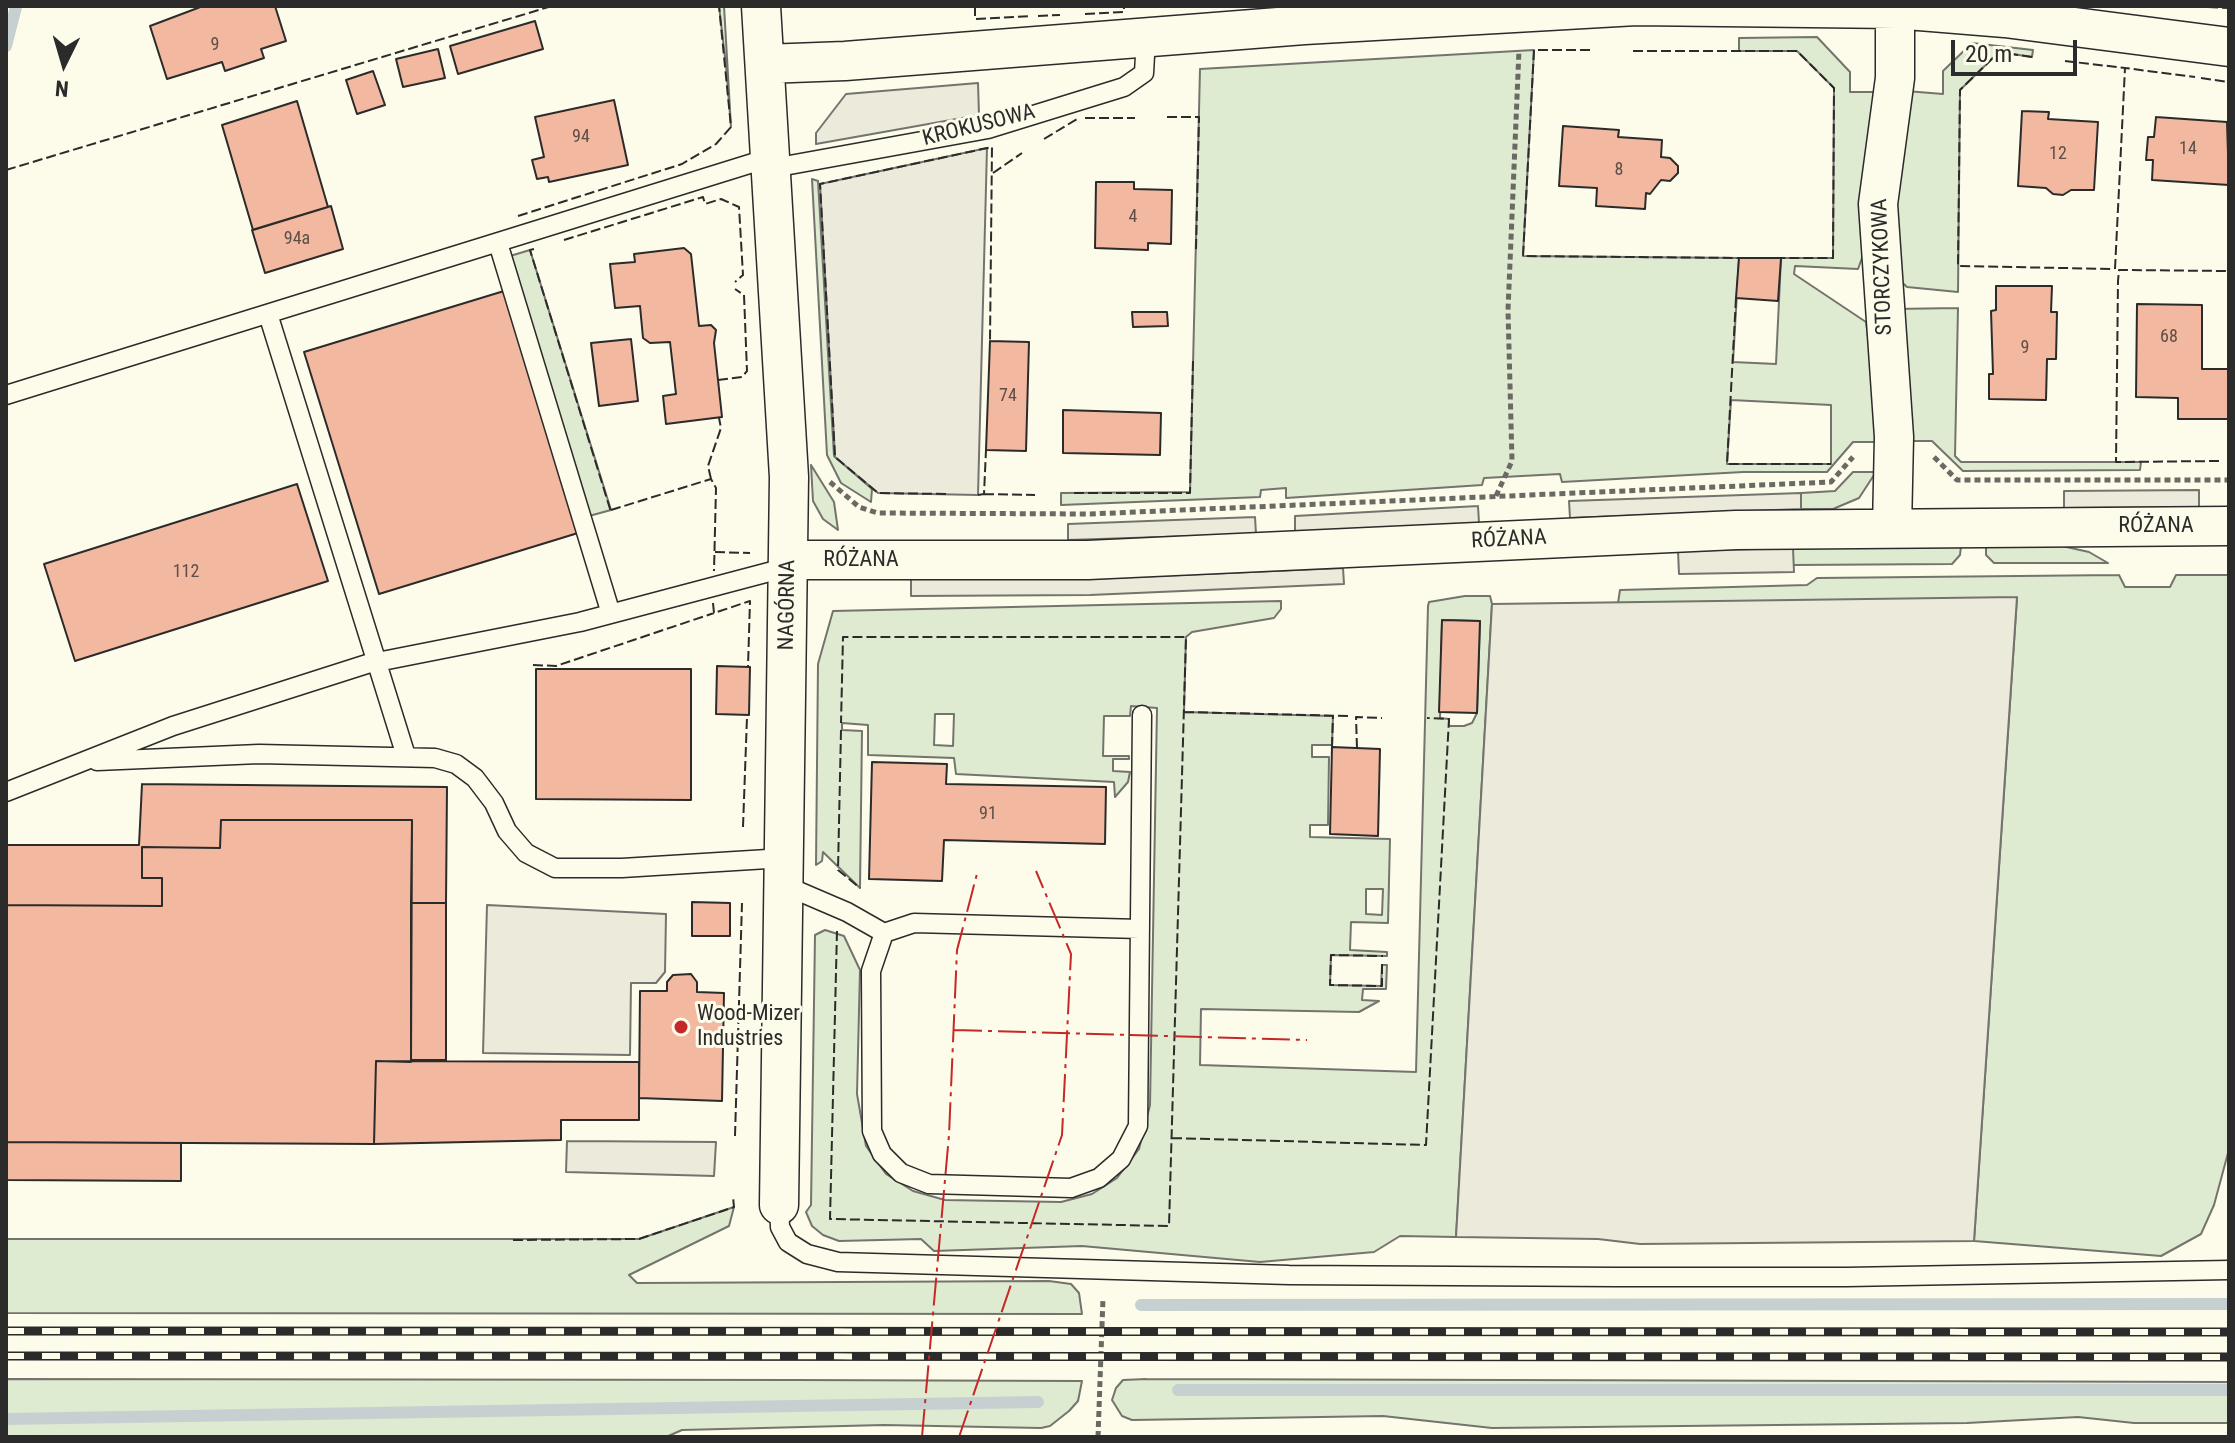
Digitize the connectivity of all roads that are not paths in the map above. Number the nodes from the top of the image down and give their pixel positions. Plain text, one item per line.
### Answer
1 (761, 6) edge
2 (1895, 7) edge
3 (1146, 38) junction
4 (2229, 47) edge
5 (765, 64) junction
6 (772, 162) junction
7 (498, 243) junction
8 (268, 314) junction
9 (6, 395) edge
10 (2229, 526) edge
11 (1892, 528) junction
12 (788, 564) junction
13 (611, 614) junction
14 (376, 662) junction
15 (1142, 715) dead end
16 (406, 756) junction
17 (84, 762) junction
18 (6, 792) edge
19 (784, 872) junction
20 (1140, 929) junction
21 (884, 933) junction
22 (779, 1205) joint
23 (2229, 1270) edge

1 - 5 street, NAGÓRNA
2 - 3 street
2 - 4 street
2 - 11 street, STORCZYKOWA
3 - 5 street
3 - 6 lane, KROKUSOWA
5 - 6 street, NAGÓRNA
6 - 7 lane
6 - 12 street, NAGÓRNA
7 - 8 lane
7 - 13 lane
8 - 9 lane
8 - 14 lane
10 - 11 street, RÓŻANA
11 - 12 street, RÓŻANA
12 - 13 lane
12 - 19 street, NAGÓRNA
13 - 14 lane
14 - 16 lane
14 - 17 lane
15 - 20 lane
16 - 17 lane
16 - 19 lane
17 - 18 lane
19 - 21 lane
19 - 22 street, NAGÓRNA
20 - 21 lane
20 - 21 lane
22 - 23 lane

